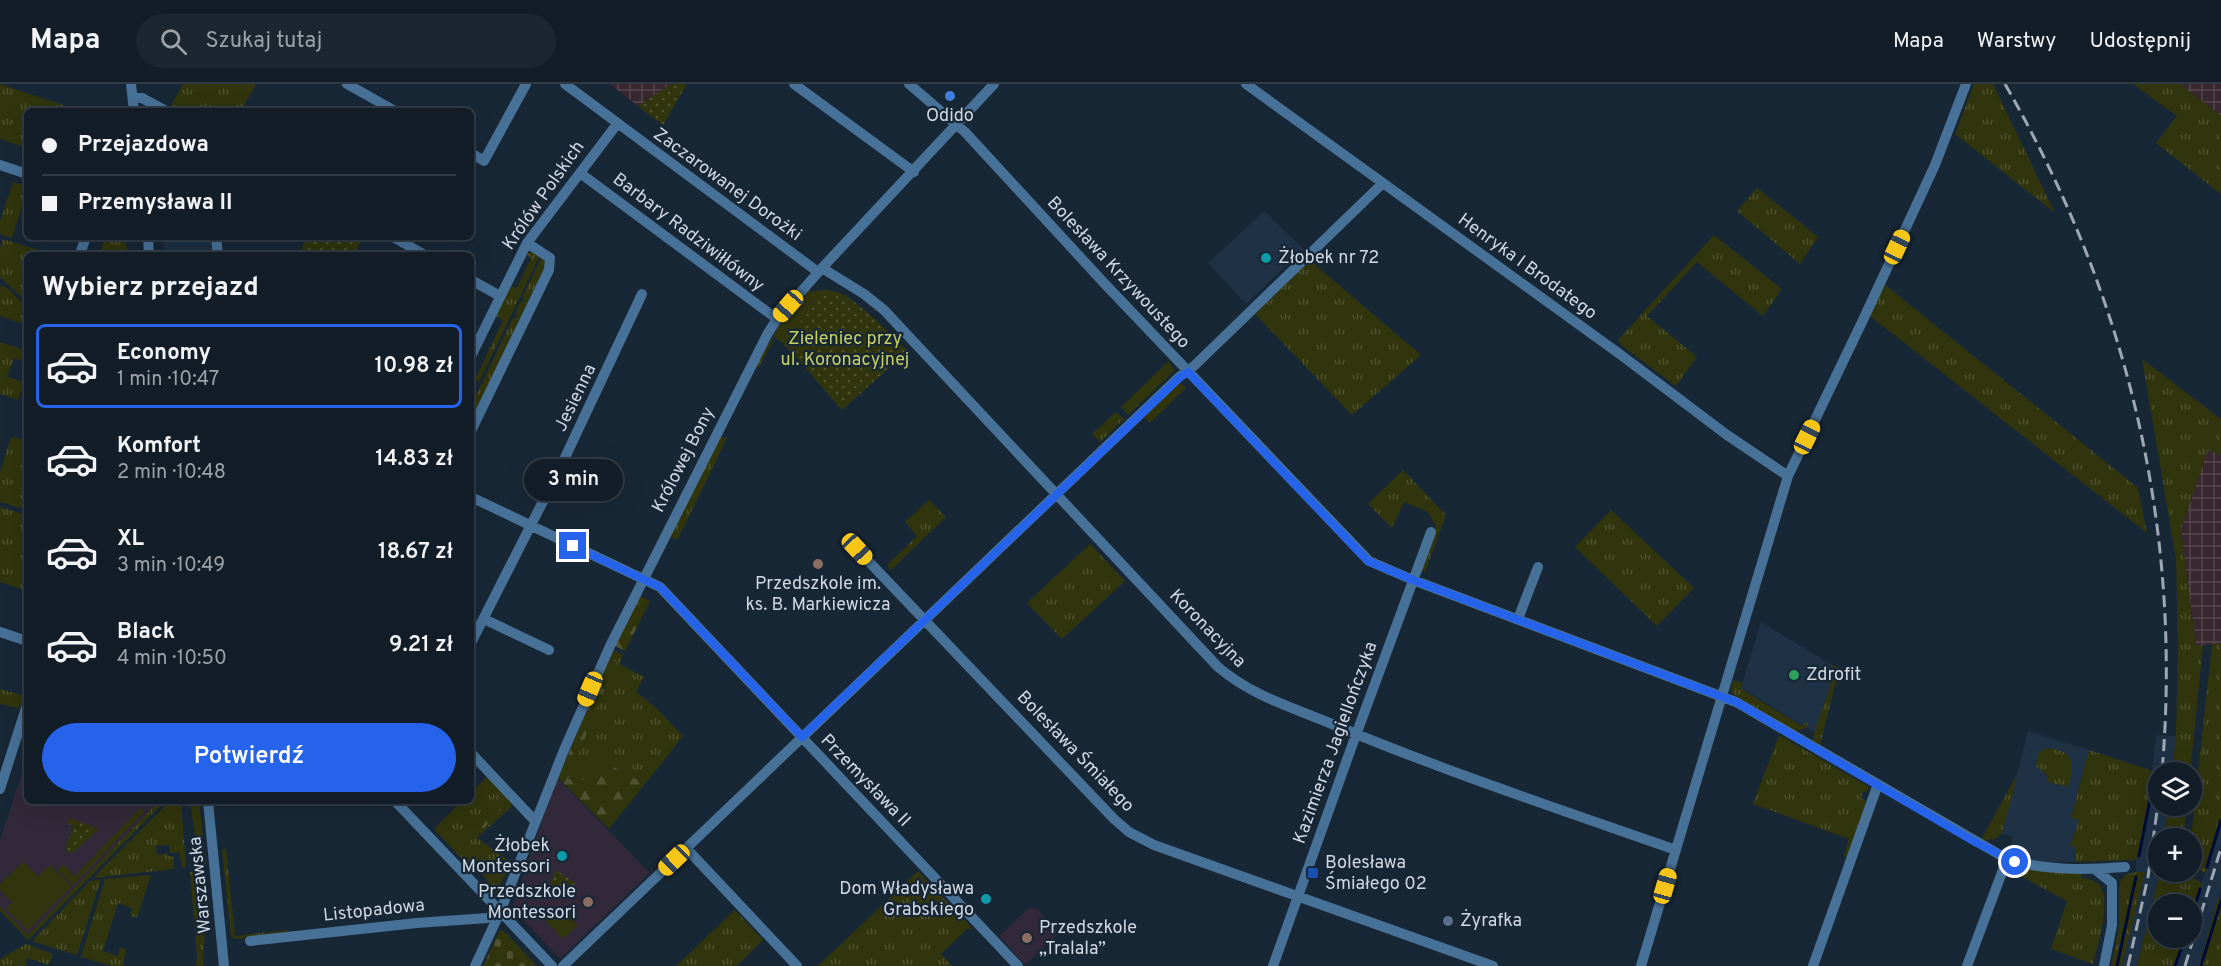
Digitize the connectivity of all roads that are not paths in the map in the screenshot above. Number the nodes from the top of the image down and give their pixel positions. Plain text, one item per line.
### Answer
1 (131, 84) edge
2 (347, 84) edge
3 (526, 84) edge
4 (565, 84) edge
5 (794, 84) edge
6 (909, 84) edge
7 (994, 84) edge
8 (1246, 84) edge
9 (1966, 84) edge
10 (366, 88) edge
11 (133, 98) junction
12 (134, 108) edge
13 (160, 108) edge
14 (391, 108) edge
15 (617, 124) junction
16 (958, 125) junction
17 (474, 155) edge
18 (0, 165) edge
19 (914, 172) junction
20 (24, 173) edge
21 (580, 173) junction
22 (1383, 183) junction
23 (398, 240) edge
24 (527, 243) junction
25 (420, 252) edge
26 (820, 270) junction
27 (474, 282) edge
28 (642, 294) dead end
29 (500, 296) junction
30 (777, 319) junction
31 (474, 350) edge
32 (1188, 372) junction
33 (474, 425) edge
34 (1788, 476) junction
35 (1057, 494) junction
36 (474, 498) edge
37 (531, 525) junction
38 (1431, 531) dead end
39 (853, 545) dead end
40 (1538, 567) dead end
41 (644, 578) junction
42 (1413, 580) junction
43 (484, 619) junction
44 (1518, 619) junction
45 (925, 620) junction
46 (0, 632) edge
47 (474, 637) edge
48 (24, 640) edge
49 (549, 650) dead end
50 (1723, 697) junction
51 (24, 714) edge
52 (1356, 735) junction
53 (802, 737) junction
54 (474, 756) edge
55 (1878, 784) junction
56 (0, 789) edge
57 (208, 804) edge
58 (398, 804) edge
59 (535, 821) junction
60 (686, 848) junction
61 (1676, 850) junction
62 (2007, 859) junction
63 (2125, 867) dead end
64 (2095, 870) junction
65 (1298, 897) junction
66 (500, 912) junction
67 (250, 941) dead end
68 (224, 966) edge
69 (475, 966) edge
70 (552, 966) edge
71 (563, 966) edge
72 (797, 966) edge
73 (1018, 966) edge
74 (1273, 966) edge
75 (1493, 966) edge
76 (1641, 966) edge
77 (1813, 966) edge
78 (1967, 966) edge
79 (2104, 966) edge

1 - 11 street
2 - 10 street
3 - 17 street
4 - 15 street, Zaczarowanej Dorożki
5 - 19 street
6 - 16 street, Bolesława Krzywoustego
7 - 16 street, Królowej Bony
8 - 22 street, Henryka I Brodatego
9 - 34 street
10 - 14 street
11 - 12 street
11 - 13 street
15 - 21 street, Królów Polskich
15 - 26 street, Zaczarowanej Dorożki
16 - 19 street, Królowej Bony
16 - 32 street, Bolesława Krzywoustego
18 - 20 street
19 - 26 street, Królowej Bony
21 - 24 street, Królów Polskich
21 - 30 street, Barbary Radziwiłłówny
22 - 32 street
22 - 34 street, Henryka I Brodatego
23 - 25 street
24 - 29 street, Królów Polskich
24 - 33 street
26 - 30 street, Królowej Bony
26 - 35 street, Koronacyjna
27 - 29 street
28 - 37 street, Jesienna
29 - 31 street, Królów Polskich
30 - 41 street, Królowej Bony
32 - 35 street
32 - 42 street, Bolesława Krzywoustego
34 - 50 street
35 - 45 street
35 - 52 street, Koronacyjna
36 - 37 street, Przemysława II
37 - 41 street, Przemysława II
37 - 43 street, Jesienna
38 - 42 street, Kazimierza Jagiellończyka
39 - 45 street, Bolesława Śmiałego
40 - 44 street
41 - 53 street, Przemysława II
41 - 59 street, Królowej Bony
42 - 44 street, Bolesława Krzywoustego
42 - 52 street, Kazimierza Jagiellończyka
43 - 47 street, Jesienna
43 - 49 street
44 - 50 street, Bolesława Krzywoustego
45 - 53 street
45 - 65 street, Bolesława Śmiałego
46 - 48 street
50 - 55 street, Bolesława Krzywoustego
50 - 61 street
51 - 56 street
52 - 61 street, Koronacyjna
52 - 65 street, Kazimierza Jagiellończyka
53 - 60 street
53 - 73 street, Przemysława II
54 - 59 street
55 - 62 street, Bolesława Krzywoustego
55 - 77 street
57 - 68 street, Warszawska
58 - 66 street
59 - 66 street, Królowej Bony
60 - 71 street
60 - 72 street
61 - 76 street
62 - 64 street, Bolesława Krzywoustego
62 - 78 street
63 - 64 street, Bolesława Krzywoustego
64 - 79 street
65 - 74 street, Kazimierza Jagiellończyka
65 - 75 street, Bolesława Śmiałego
66 - 67 street, Listopadowa
66 - 69 street, Królowej Bony
66 - 70 street

